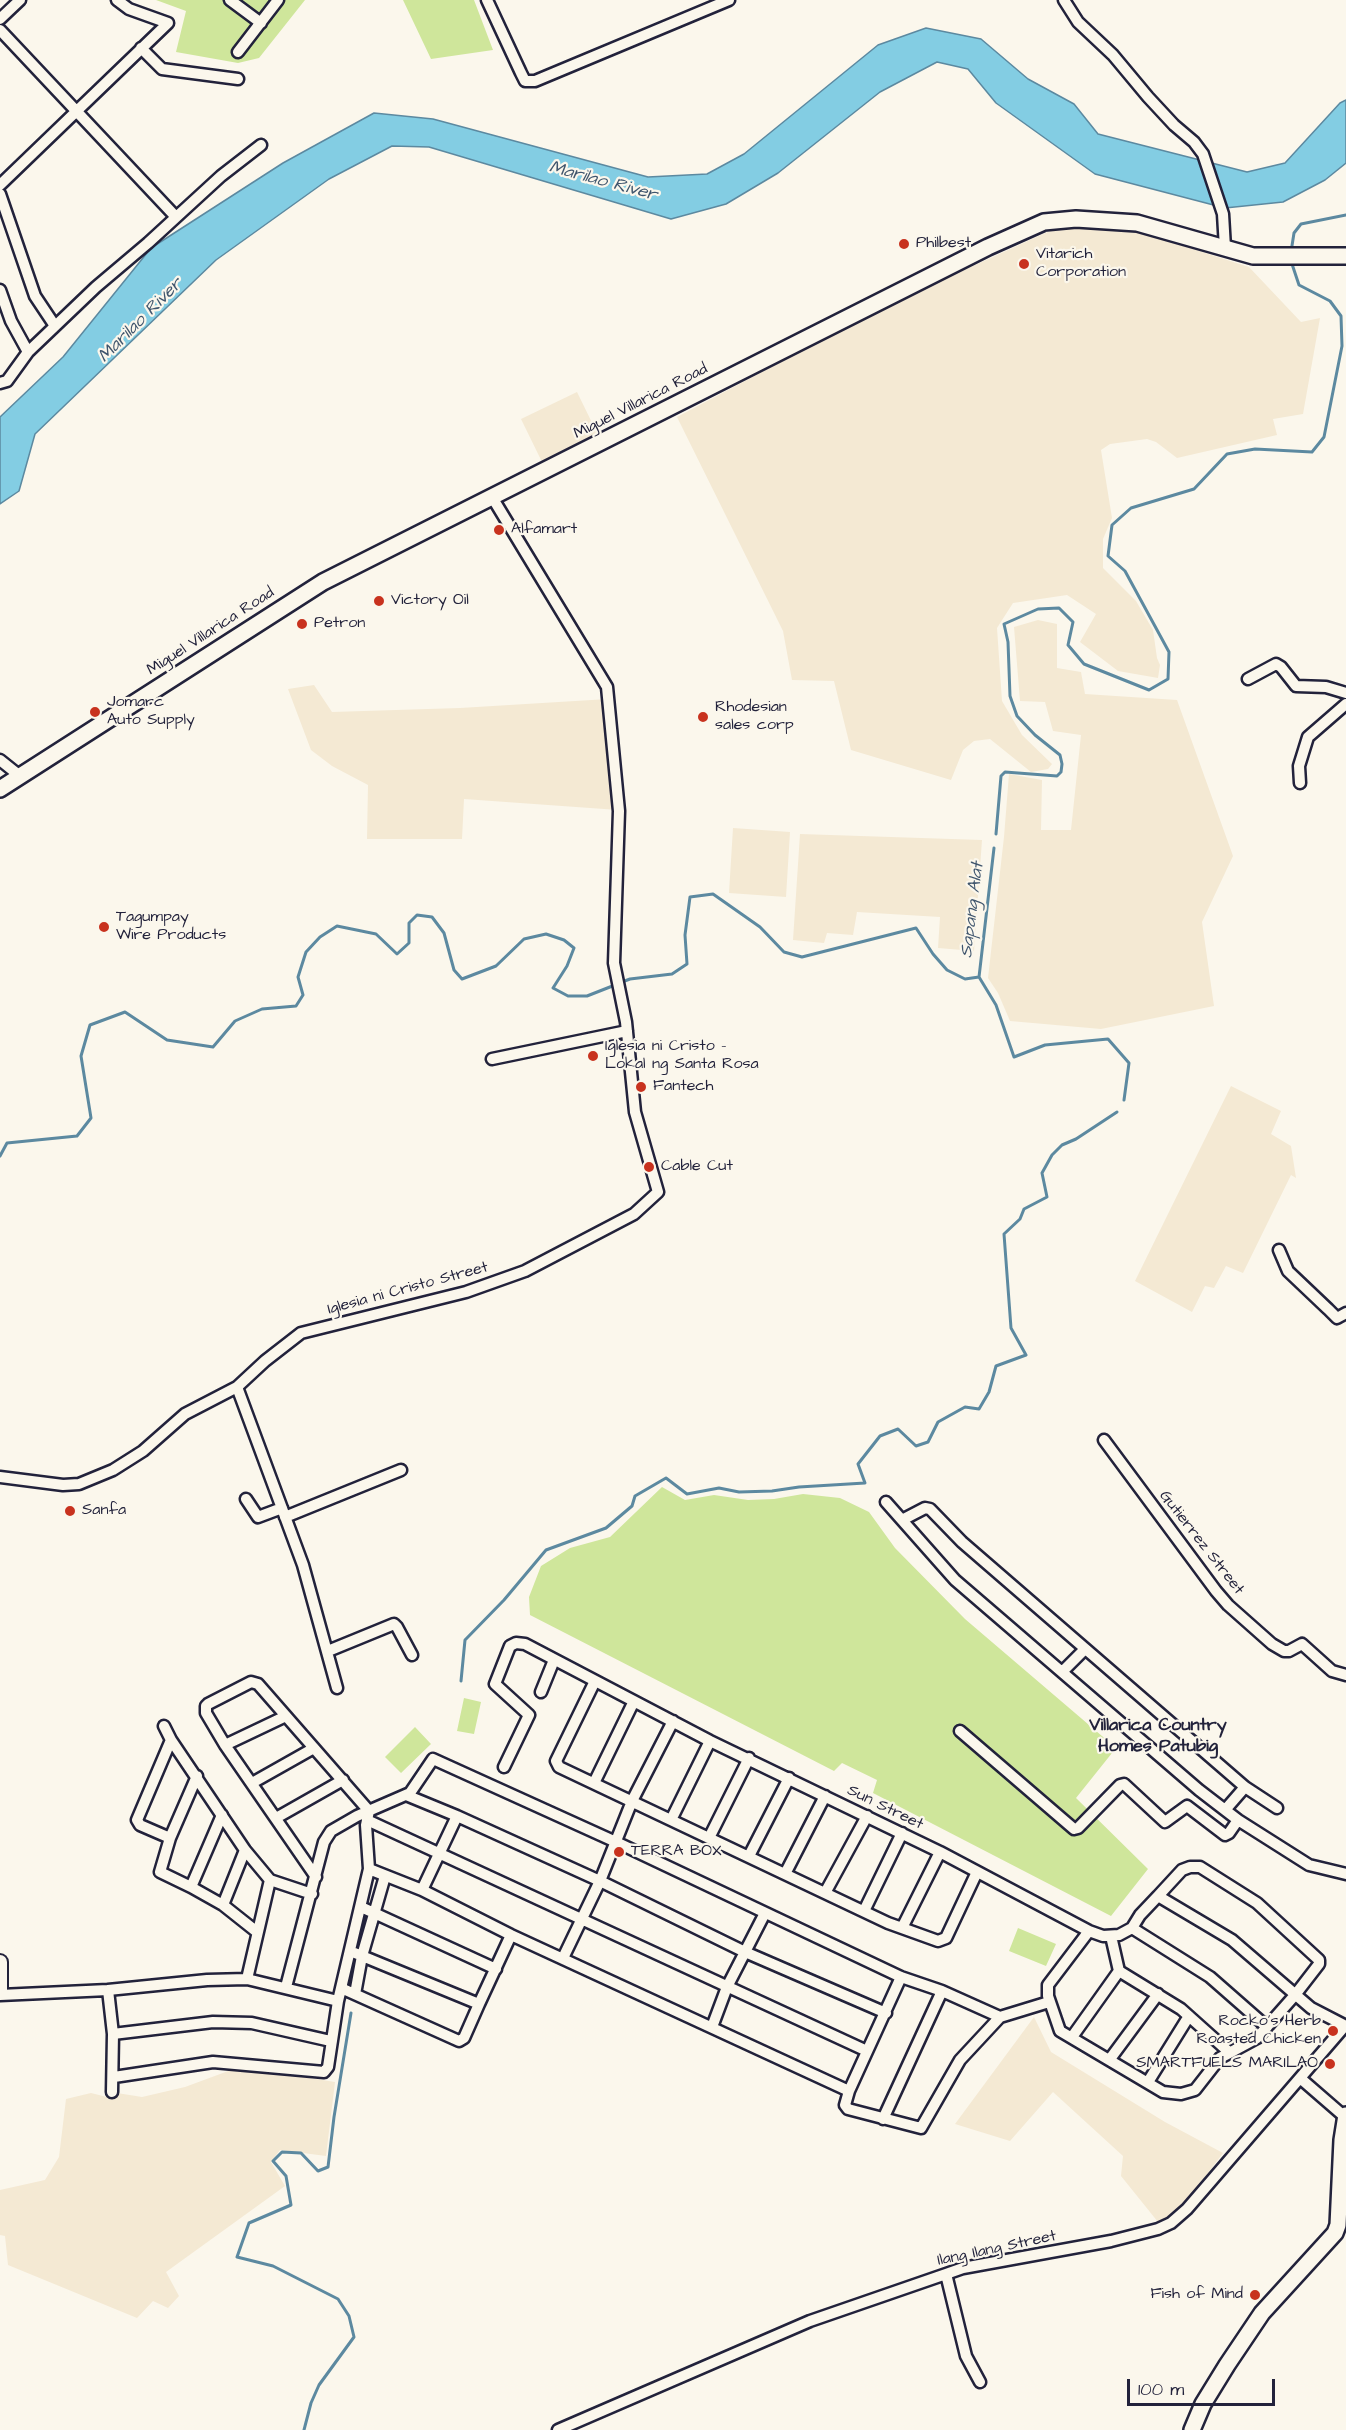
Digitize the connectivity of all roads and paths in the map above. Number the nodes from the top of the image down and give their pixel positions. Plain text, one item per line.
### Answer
1 (20, 0) edge
2 (117, 0) edge
3 (230, 0) edge
4 (278, 0) edge
5 (487, 0) edge
6 (729, 0) edge
7 (1064, 0) edge
8 (0, 19) edge
9 (261, 23) junction
10 (0, 30) edge
11 (141, 48) junction
12 (238, 52) dead end
13 (238, 79) dead end
14 (75, 110) junction
15 (261, 145) dead end
16 (0, 185) edge
17 (0, 194) edge
18 (176, 217) junction
19 (1225, 248) junction
20 (1343, 259) edge
21 (0, 290) edge
22 (55, 326) junction
23 (28, 352) junction
24 (0, 383) edge
25 (492, 497) junction
26 (1248, 678) dead end
27 (1346, 693) edge
28 (1346, 704) edge
29 (0, 760) edge
30 (20, 776) junction
31 (1300, 783) dead end
32 (0, 789) edge
33 (627, 1031) junction
34 (492, 1059) dead end
35 (1279, 1250) dead end
36 (1346, 1313) edge
37 (237, 1387) junction
38 (1104, 1440) dead end
39 (401, 1470) dead end
40 (0, 1477) edge
41 (246, 1499) dead end
42 (886, 1502) dead end
43 (283, 1512) junction
44 (902, 1520) junction
45 (1085, 1649) junction
46 (328, 1651) junction
47 (412, 1655) dead end
48 (555, 1660) junction
49 (1062, 1672) junction
50 (1346, 1675) edge
51 (595, 1681) junction
52 (337, 1688) dead end
53 (541, 1692) dead end
54 (634, 1701) junction
55 (286, 1716) junction
56 (673, 1721) junction
57 (164, 1726) dead end
58 (960, 1731) dead end
59 (171, 1740) junction
60 (710, 1741) junction
61 (225, 1745) junction
62 (314, 1748) junction
63 (749, 1758) junction
64 (504, 1767) dead end
65 (197, 1776) junction
66 (789, 1778) junction
67 (343, 1780) junction
68 (252, 1783) junction
69 (594, 1783) junction
70 (1245, 1787) junction
71 (406, 1795) junction
72 (825, 1796) junction
73 (632, 1801) junction
74 (1277, 1808) dead end
75 (1224, 1810) junction
76 (222, 1815) junction
77 (368, 1816) junction
78 (457, 1816) junction
79 (867, 1816) junction
80 (276, 1818) junction
81 (671, 1820) junction
82 (1238, 1820) junction
83 (902, 1833) junction
84 (170, 1838) junction
85 (710, 1838) junction
86 (616, 1842) junction
87 (245, 1850) junction
88 (438, 1852) junction
89 (940, 1852) junction
90 (748, 1856) junction
91 (369, 1869) junction
92 (977, 1872) junction
93 (785, 1874) junction
94 (1346, 1874) edge
95 (385, 1876) junction
96 (316, 1877) junction
97 (270, 1880) junction
98 (600, 1881) junction
99 (191, 1887) junction
100 (422, 1890) junction
101 (825, 1893) junction
102 (312, 1894) junction
103 (1158, 1896) junction
104 (223, 1905) junction
105 (361, 1908) junction
106 (864, 1911) junction
107 (373, 1912) junction
108 (765, 1913) junction
109 (582, 1918) junction
110 (902, 1928) junction
111 (1132, 1928) junction
112 (1089, 1931) junction
113 (257, 1932) junction
114 (511, 1935) junction
115 (1112, 1936) junction
116 (350, 1951) junction
117 (745, 1952) junction
118 (362, 1956) junction
119 (564, 1958) junction
120 (0, 1962) edge
121 (496, 1969) junction
122 (1119, 1971) junction
123 (901, 1977) junction
124 (247, 1978) junction
125 (286, 1987) junction
126 (726, 1987) junction
127 (341, 1988) junction
128 (108, 1990) junction
129 (942, 1992) junction
130 (0, 1993) edge
131 (355, 1994) junction
132 (1158, 1994) junction
133 (1294, 1995) junction
134 (338, 2001) junction
135 (1049, 2002) junction
136 (479, 2004) junction
137 (886, 2013) junction
138 (1189, 2016) junction
139 (1000, 2017) junction
140 (1345, 2026) edge
141 (712, 2027) junction
142 (1267, 2027) junction
143 (113, 2034) junction
144 (1072, 2037) junction
145 (331, 2041) junction
146 (867, 2052) junction
147 (1229, 2052) junction
148 (1110, 2060) junction
149 (114, 2077) junction
150 (1300, 2078) junction
151 (1148, 2082) junction
152 (849, 2091) junction
153 (112, 2092) dead end
154 (1346, 2116) edge
155 (883, 2119) junction
156 (1340, 2231) edge
157 (946, 2274) junction
158 (980, 2382) dead end
159 (558, 2430) edge
160 (1192, 2430) edge

1 - 8 street
2 - 11 street
3 - 9 street
4 - 9 street
5 - 6 street
7 - 19 street
9 - 12 street
10 - 14 street
11 - 13 street
11 - 14 street
14 - 16 street
14 - 18 street
15 - 18 street
17 - 22 street
18 - 22 street
19 - 20 main road, Miguel Villarica Road
19 - 25 main road, Miguel Villarica Road
21 - 23 street
22 - 23 street
23 - 24 street
25 - 30 main road, Miguel Villarica Road
25 - 33 street, Iglesia ni Cristo Street
26 - 27 street
28 - 31 street
29 - 30 street
30 - 32 main road, Miguel Villarica Road
33 - 34 street
33 - 37 street, Iglesia ni Cristo Street
35 - 36 street
37 - 40 street, Iglesia ni Cristo Street
37 - 43 street
38 - 50 street, Gutierrez Street
39 - 43 street
41 - 43 street
42 - 44 street
43 - 46 street
44 - 45 street
44 - 49 street
45 - 49 street
45 - 70 street
46 - 47 street
46 - 52 street
48 - 51 street, Sun Street
48 - 53 street
48 - 64 street, Sun Street
49 - 75 street
51 - 54 street, Sun Street
51 - 69 street
54 - 56 street, Sun Street
54 - 69 street
55 - 61 street
55 - 61 street
55 - 62 street
56 - 60 street, Sun Street
56 - 73 street
57 - 59 street
58 - 82 street
59 - 65 street
59 - 84 street
60 - 63 street, Sun Street
60 - 81 street
61 - 68 street
62 - 67 street
62 - 68 street
63 - 66 street, Sun Street
63 - 85 street
65 - 76 street
65 - 84 street
66 - 72 street, Sun Street
66 - 90 street
67 - 77 street
67 - 80 street
68 - 80 street
69 - 73 street
70 - 74 street
70 - 75 street
71 - 77 street
71 - 78 street
71 - 86 street
72 - 79 street, Sun Street
72 - 93 street
73 - 81 street
73 - 86 street
75 - 82 street
76 - 87 street
76 - 99 street
77 - 88 street
77 - 91 street
77 - 96 street
78 - 88 street
78 - 98 street
79 - 83 street, Sun Street
79 - 101 street
80 - 96 street
81 - 85 street
82 - 94 street
83 - 89 street, Sun Street
83 - 106 street
84 - 99 street
85 - 90 street
86 - 98 street
86 - 108 street
87 - 97 street
87 - 104 street
88 - 100 street
88 - 109 street
89 - 92 street, Sun Street
89 - 110 street
90 - 93 street
91 - 95 street
91 - 105 street
92 - 110 street
92 - 112 street, Sun Street
93 - 101 street
95 - 100 street
95 - 107 street
96 - 102 street
97 - 102 street
97 - 113 street
98 - 109 street
98 - 117 street
99 - 104 street
100 - 114 street
101 - 106 street
102 - 125 street
103 - 111 street
103 - 133 street
103 - 133 street
104 - 113 street
105 - 107 street
105 - 116 street
106 - 110 street
107 - 118 street
107 - 121 street
108 - 117 street
108 - 123 street
109 - 119 street
109 - 126 street
111 - 115 street
111 - 142 street
112 - 115 street, Sun Street
112 - 135 street
113 - 124 street
114 - 119 street
114 - 121 street
115 - 122 street
116 - 118 street
116 - 127 street
117 - 126 street
117 - 137 street
118 - 131 street
118 - 136 street
119 - 141 street
120 - 130 street
121 - 136 street
122 - 132 street
122 - 144 street
123 - 129 street
123 - 137 street
124 - 125 street
124 - 128 street
125 - 134 street
126 - 141 street
126 - 146 street
127 - 131 street
127 - 134 street
128 - 130 street
128 - 143 street
129 - 139 street
129 - 155 street
131 - 136 street
132 - 138 street
132 - 148 street
133 - 140 street
133 - 142 street
134 - 145 street
135 - 139 street
135 - 144 street
137 - 146 street
138 - 147 street
138 - 151 street
139 - 155 street
140 - 150 street, Ilang Ilang Street
141 - 152 street
142 - 147 street
143 - 145 street
143 - 149 street
144 - 148 street
145 - 149 street
146 - 152 street
147 - 151 street
148 - 151 street
149 - 153 street
150 - 154 street
150 - 157 street, Ilang Ilang Street
152 - 155 street
154 - 156 main road
156 - 160 main road
157 - 158 street
157 - 159 street, Ilang Ilang Street

